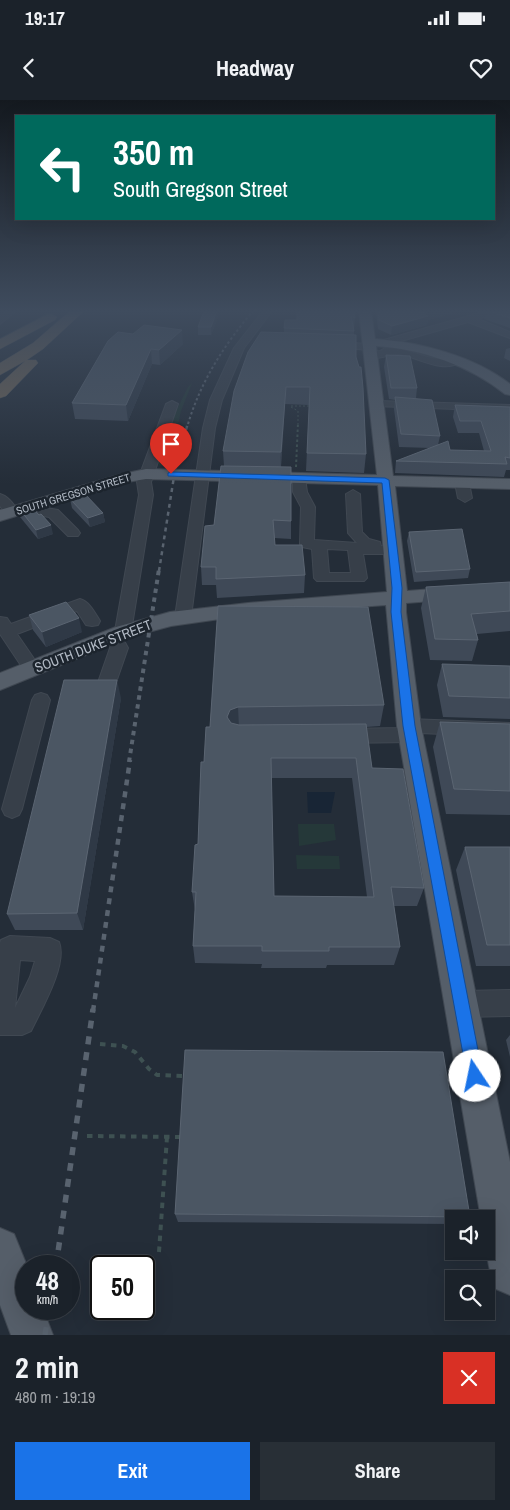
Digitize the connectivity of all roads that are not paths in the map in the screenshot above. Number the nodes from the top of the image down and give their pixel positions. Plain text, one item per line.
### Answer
1 (26, 369) edge
2 (229, 369) edge
3 (371, 369) edge
4 (473, 369) edge
5 (510, 391) edge
6 (0, 393) edge
7 (172, 404) dead end
8 (378, 404) junction
9 (510, 408) edge
10 (146, 474) junction
11 (204, 476) junction
12 (297, 476) junction
13 (385, 480) junction
14 (510, 484) edge
15 (353, 494) dead end
16 (0, 498) edge
17 (32, 506) junction
18 (6, 514) edge
19 (356, 527) joint
20 (73, 533) dead end
21 (320, 545) junction
22 (355, 548) junction
23 (392, 548) junction
24 (322, 578) junction
25 (510, 589) edge
26 (397, 598) junction
27 (324, 604) junction
28 (182, 617) junction
29 (92, 621) dead end
30 (3, 626) edge
31 (118, 634) junction
32 (32, 670) junction
33 (0, 682) edge
34 (104, 691) edge
35 (42, 700) dead end
36 (410, 730) junction
37 (510, 730) edge
38 (326, 736) edge
39 (12, 809) dead end
40 (510, 1003) edge
41 (462, 1004) junction
42 (3, 1265) edge
43 (510, 1275) edge
44 (32, 1335) edge

1 - 6 highway
2 - 11 street
3 - 8 main road
4 - 5 main road
7 - 10 street
8 - 9 street
8 - 13 main road
10 - 11 main road, SOUTH GREGSON STREET
10 - 17 main road, SOUTH GREGSON STREET
10 - 31 street
11 - 12 main road, SOUTH GREGSON STREET
11 - 28 street
12 - 13 main road, SOUTH GREGSON STREET
12 - 21 street
13 - 14 main road, SOUTH GREGSON STREET
13 - 23 main road
15 - 19 street
16 - 18 street
17 - 18 main road, SOUTH GREGSON STREET
17 - 20 street
19 - 23 street
21 - 22 street
21 - 24 street
22 - 23 street
22 - 24 street
23 - 26 main road
24 - 27 street
25 - 26 main road, SOUTH DUKE STREET
26 - 27 main road, SOUTH DUKE STREET
26 - 36 main road
27 - 28 main road, SOUTH DUKE STREET
28 - 31 main road, SOUTH DUKE STREET
29 - 30 street
30 - 32 street
31 - 32 main road, SOUTH DUKE STREET
31 - 34 street
32 - 33 main road, SOUTH DUKE STREET
35 - 39 street
36 - 37 street
36 - 38 street
36 - 41 main road
40 - 41 street
41 - 43 main road
42 - 44 main road

